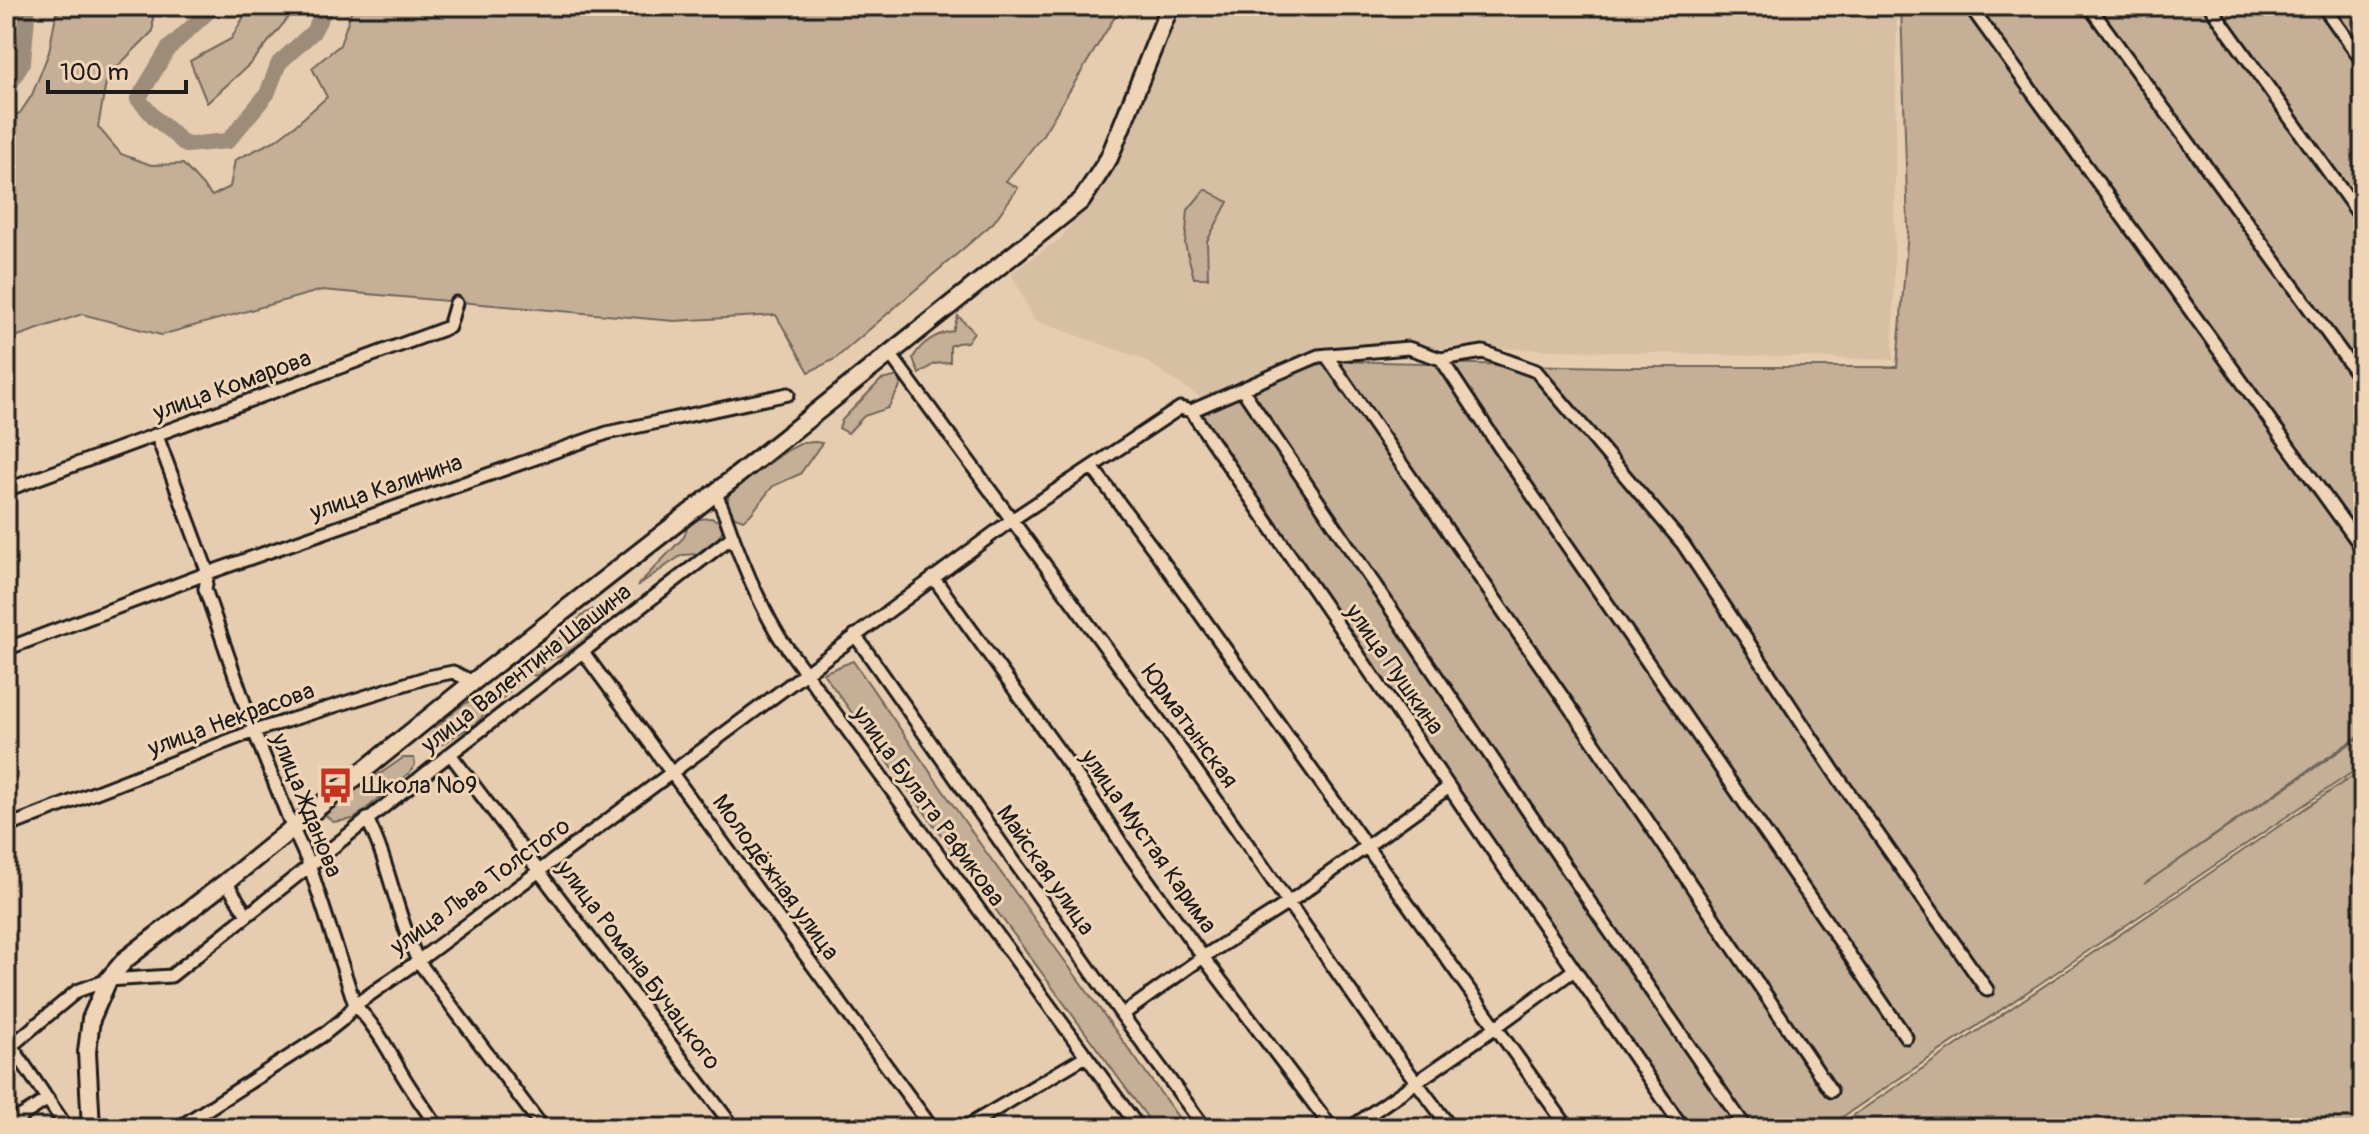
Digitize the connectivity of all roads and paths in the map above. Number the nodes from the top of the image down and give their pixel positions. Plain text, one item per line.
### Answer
1 (1170, 6) edge
2 (1970, 6) edge
3 (2089, 6) edge
4 (2210, 6) edge
5 (2323, 6) edge
6 (2363, 62) edge
7 (2363, 220) edge
8 (456, 303) dead end
9 (890, 354) junction
10 (1326, 355) junction
11 (1441, 359) junction
12 (2363, 382) edge
13 (1242, 389) junction
14 (788, 394) dead end
15 (1191, 411) junction
16 (157, 436) junction
17 (1092, 467) junction
18 (6, 490) edge
19 (715, 493) junction
20 (1013, 519) junction
21 (733, 536) junction
22 (2363, 549) edge
23 (208, 573) junction
24 (933, 577) junction
25 (855, 635) junction
26 (6, 649) edge
27 (583, 652) junction
28 (804, 673) junction
29 (473, 682) junction
30 (254, 731) junction
31 (450, 754) junction
32 (671, 772) junction
33 (1449, 787) junction
34 (367, 819) junction
35 (6, 827) edge
36 (293, 829) junction
37 (1365, 847) junction
38 (309, 864) junction
39 (539, 870) junction
40 (226, 882) junction
41 (1288, 903) junction
42 (247, 915) junction
43 (1203, 957) junction
44 (418, 961) junction
45 (1574, 970) junction
46 (108, 980) junction
47 (1987, 990) dead end
48 (355, 1005) junction
49 (1122, 1015) junction
50 (1496, 1027) junction
51 (1906, 1037) dead end
52 (9, 1042) edge
53 (1086, 1056) junction
54 (1416, 1083) junction
55 (1831, 1091) dead end
56 (48, 1099) junction
57 (6, 1126) edge
58 (67, 1128) edge
59 (91, 1128) edge
60 (178, 1128) edge
61 (438, 1128) edge
62 (543, 1128) edge
63 (734, 1128) edge
64 (932, 1128) edge
65 (964, 1128) edge
66 (1139, 1128) edge
67 (1205, 1128) edge
68 (1332, 1128) edge
69 (1350, 1128) edge
70 (1451, 1128) edge
71 (1568, 1128) edge
72 (1683, 1128) edge
73 (1746, 1128) edge

1 - 9 street
2 - 22 street
3 - 12 street
4 - 7 street
5 - 6 street
8 - 16 street, улица Комарова
9 - 19 street
9 - 20 street, Юрматынская
10 - 11 street
10 - 13 street
10 - 55 street
11 - 47 street
11 - 51 street
13 - 15 street
13 - 73 street
14 - 23 street, улица Калинина
15 - 17 street
15 - 33 street, улица Пушкина
16 - 18 street, улица Комарова
16 - 23 street, улица Жданова
17 - 20 street
17 - 37 street
19 - 21 street, улица Булата Рафикова
19 - 29 street
20 - 24 street, улица Льва Толстого
20 - 41 street, Юрматынская
21 - 27 street, улица Валентина Шашина
21 - 28 street, улица Булата Рафикова
23 - 26 street, улица Калинина
23 - 30 street, улица Жданова
24 - 25 street, улица Льва Толстого
24 - 43 street, улица Мустая Карима
25 - 28 street, улица Льва Толстого
25 - 49 street, Майская улица
27 - 31 street, улица Валентина Шашина
27 - 32 street, Молодёжная улица
28 - 32 street, улица Льва Толстого
28 - 53 street, улица Булата Рафикова
29 - 30 street, улица Некрасова
29 - 36 street
30 - 35 street, улица Некрасова
30 - 36 street, улица Жданова
31 - 34 street, улица Валентина Шашина
31 - 39 street, улица Романа Бучацкого
32 - 39 street, улица Льва Толстого
32 - 64 street, Молодёжная улица
33 - 37 street
33 - 45 street, улица Пушкина
34 - 38 street, улица Валентина Шашина
34 - 44 street
36 - 38 street, улица Жданова
36 - 40 street
37 - 41 street
37 - 50 street
38 - 42 street, улица Валентина Шашина
38 - 48 street, улица Жданова
39 - 44 street, улица Льва Толстого
39 - 63 street, улица Романа Бучацкого
40 - 42 street
40 - 46 street
41 - 43 street
41 - 54 street, Юрматынская
42 - 46 street, улица Валентина Шашина
43 - 49 street
43 - 68 street, улица Мустая Карима
44 - 48 street, улица Льва Толстого
44 - 62 street
45 - 50 street
45 - 72 street, улица Пушкина
46 - 52 street, улица Валентина Шашина
46 - 59 street
48 - 60 street, улица Льва Толстого
48 - 61 street, улица Жданова
49 - 67 street, Майская улица
50 - 54 street
50 - 71 street
52 - 56 street
53 - 65 street
53 - 66 street, улица Булата Рафикова
54 - 69 street
54 - 70 street, Юрматынская
56 - 57 street
56 - 58 street

